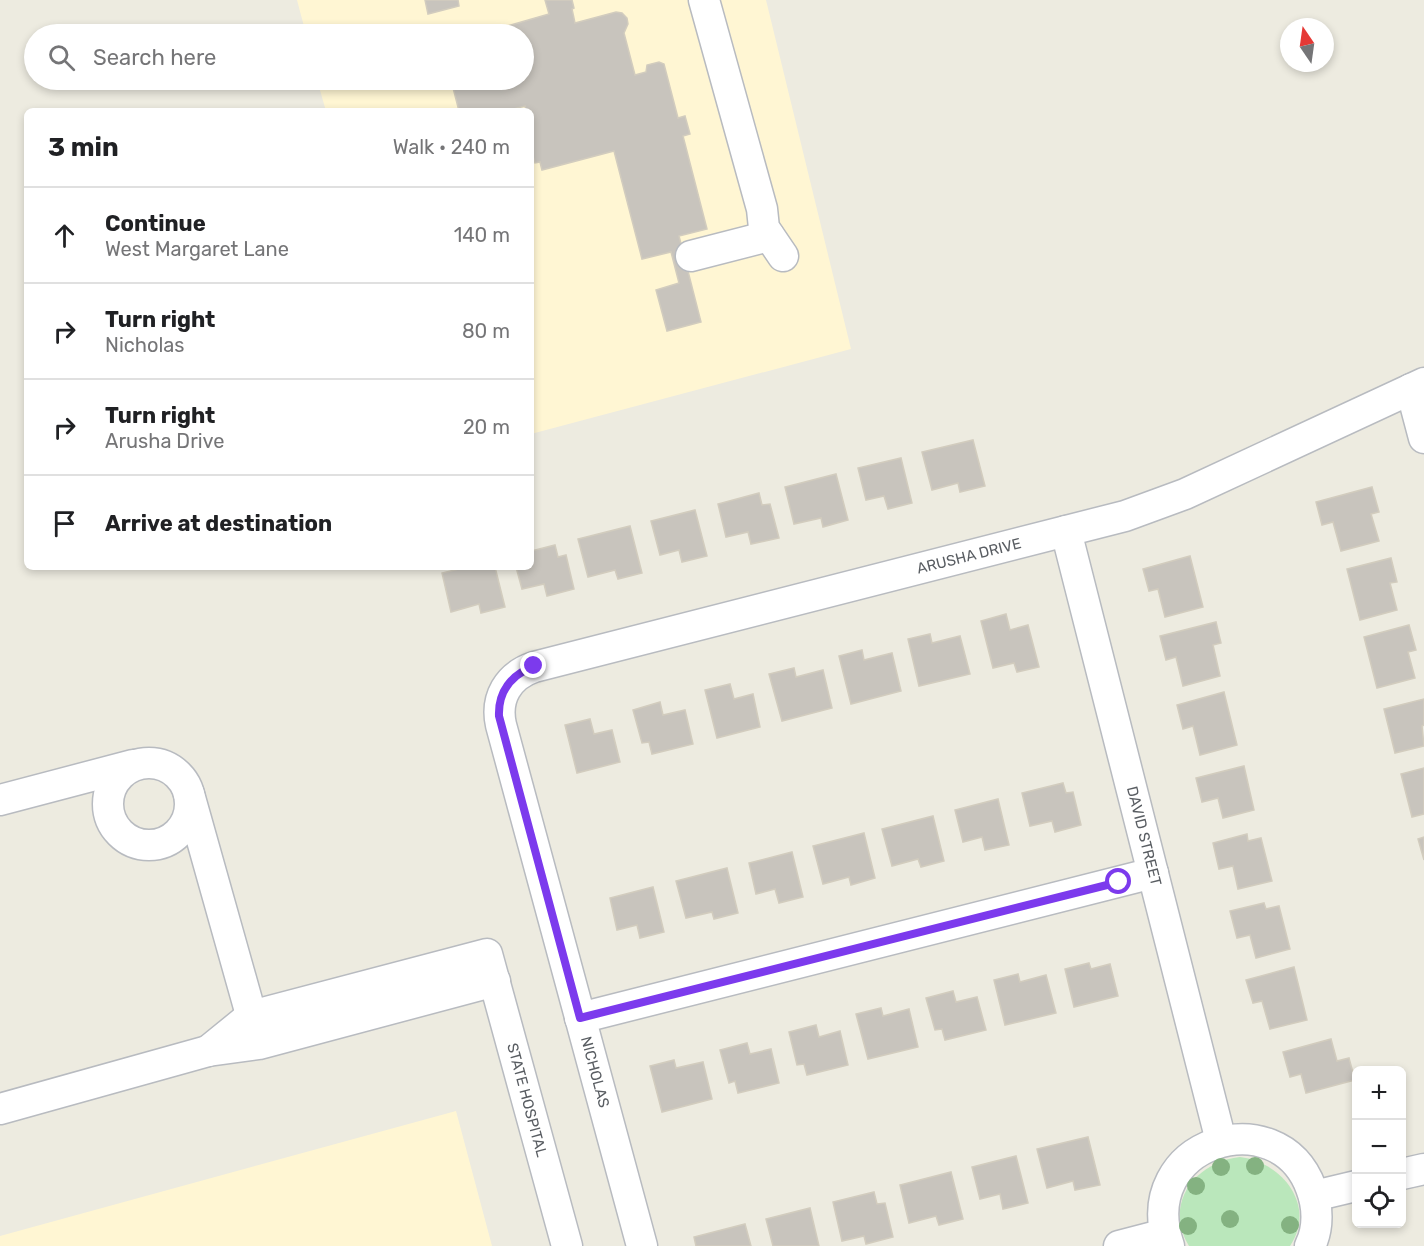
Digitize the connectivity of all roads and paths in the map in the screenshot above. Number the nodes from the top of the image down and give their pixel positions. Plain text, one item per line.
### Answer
1 (704, 0) edge
2 (691, 256) dead end
3 (1417, 386) edge
4 (1424, 438) edge
5 (1066, 531) junction
6 (504, 690) joint
7 (139, 764) junction
8 (189, 794) junction
9 (0, 800) edge
10 (1153, 873) junction
11 (580, 1018) junction
12 (255, 1030) junction
13 (0, 1109) edge
14 (1221, 1141) junction
15 (1424, 1169) edge
16 (1406, 1173) edge
17 (1352, 1187) edge
18 (1314, 1196) junction
19 (1167, 1240) edge
20 (567, 1246) edge
21 (642, 1246) edge
22 (1119, 1246) edge
23 (1310, 1246) edge

1 - 2 street
3 - 4 street
3 - 5 street, ARUSHA DRIVE
5 - 6 street, ARUSHA DRIVE
5 - 10 street, DAVID STREET
6 - 11 street, NICHOLAS
7 - 8 street
7 - 8 street
7 - 9 street
8 - 12 street
10 - 11 street
10 - 14 street, DAVID STREET
11 - 21 street, NICHOLAS
12 - 13 street
12 - 20 street, STATE HOSPITAL
14 - 18 street
14 - 19 street
15 - 16 street
17 - 18 street
18 - 23 street
19 - 22 street

